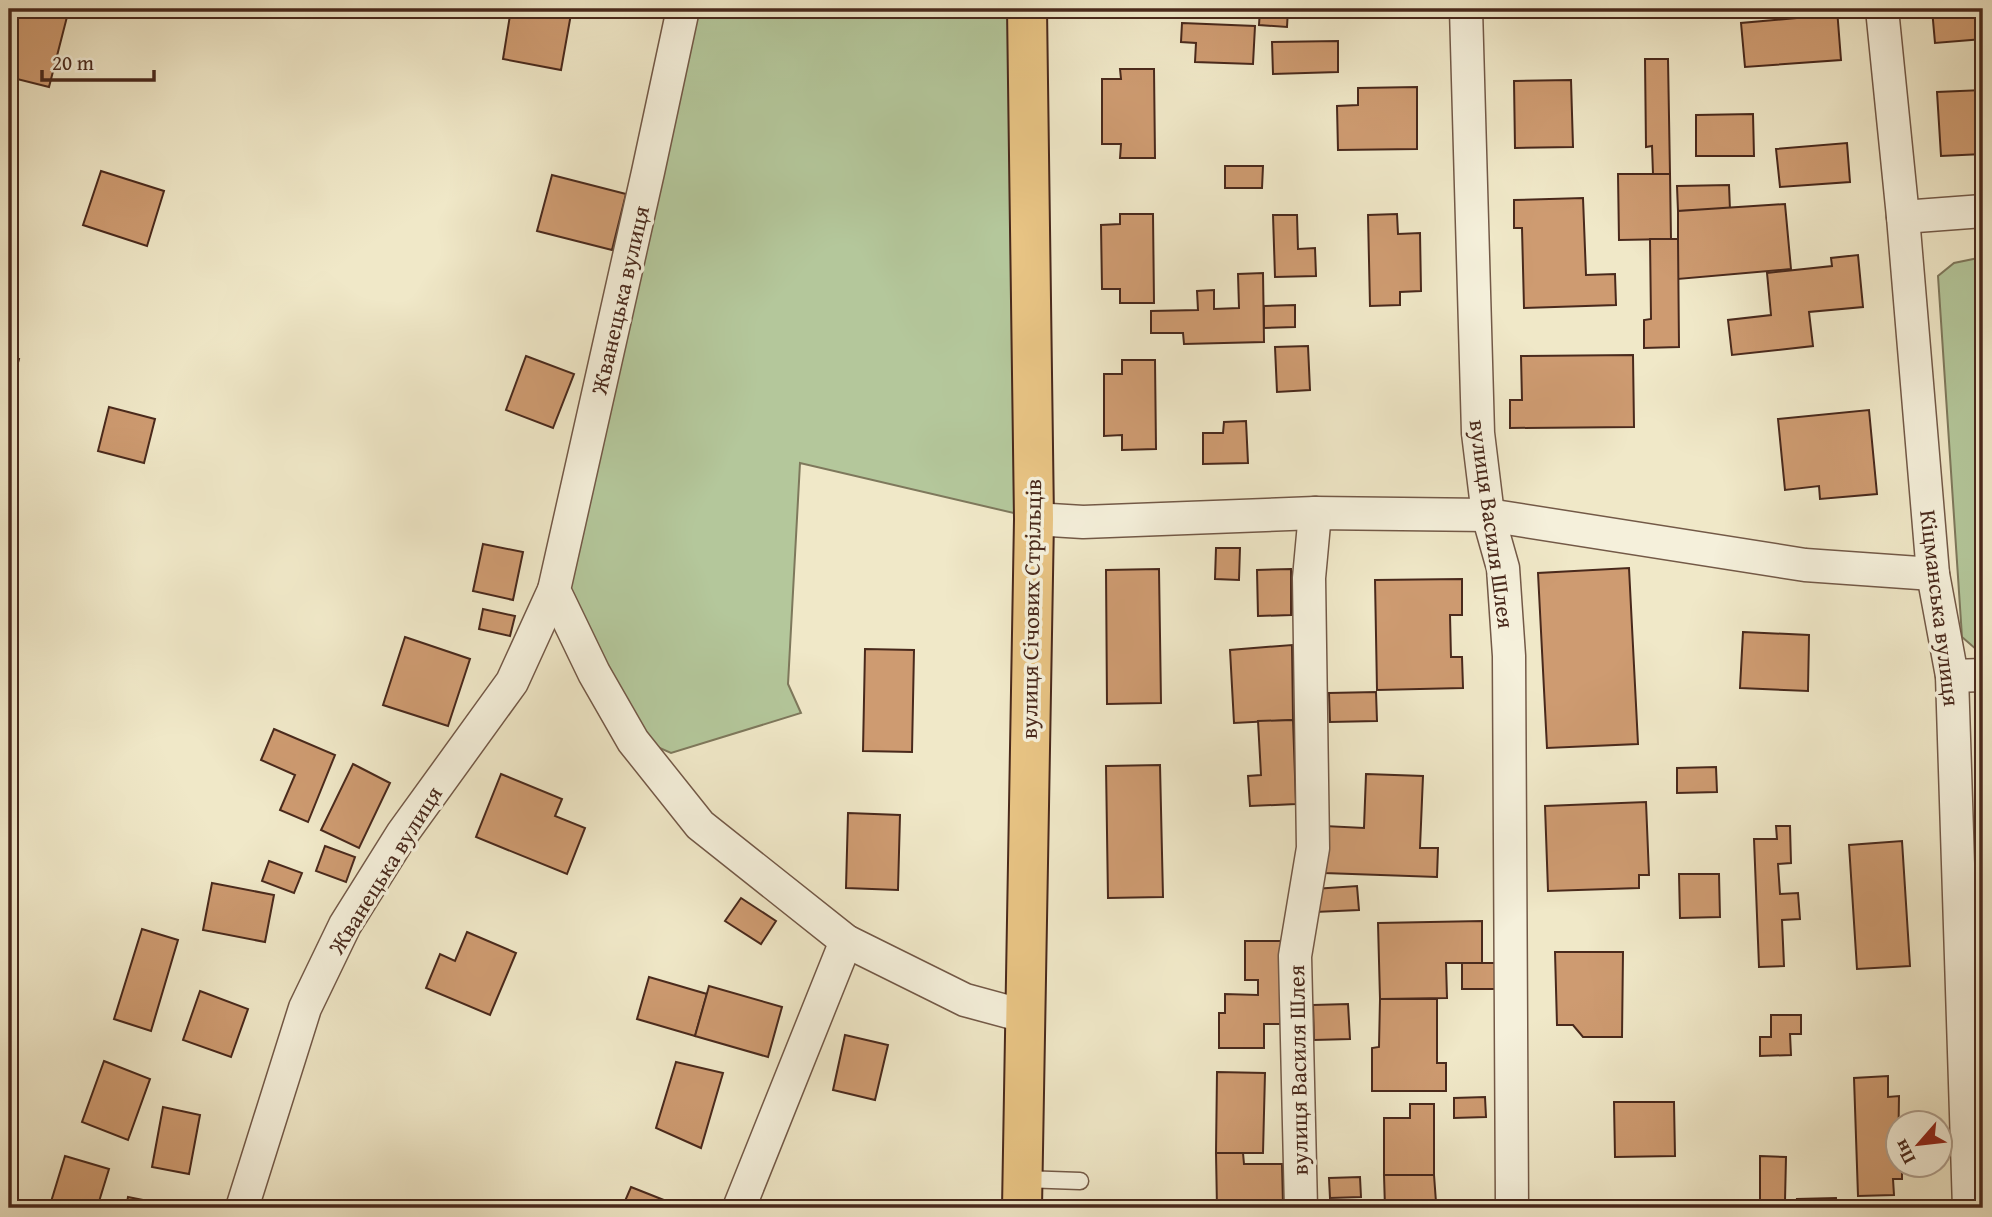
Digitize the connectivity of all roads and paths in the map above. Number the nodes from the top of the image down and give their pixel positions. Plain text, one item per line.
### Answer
1 (683, 9) edge
2 (1027, 9) edge
3 (1466, 9) edge
4 (1882, 9) edge
5 (1983, 211) edge
6 (1903, 217) junction
7 (1315, 513) junction
8 (1488, 515) junction
9 (1034, 519) junction
10 (1933, 574) junction
11 (554, 590) junction
12 (1983, 675) edge
13 (1952, 676) junction
14 (846, 942) junction
15 (1024, 1016) junction
16 (1080, 1181) dead end
17 (1023, 1194) edge
18 (242, 1208) edge
19 (739, 1208) edge
20 (1301, 1208) edge
21 (1512, 1208) edge
22 (1969, 1208) edge

1 - 11 street, Жванецька вулиця
2 - 9 main road, вулиця Січових Стрільців
3 - 8 street, вулиця Василя Шлея
4 - 6 street, Кіцманська вулиця
5 - 6 street
6 - 10 street, Кіцманська вулиця
7 - 8 street
7 - 9 street
7 - 20 street, вулиця Василя Шлея
8 - 10 street
8 - 21 street, вулиця Василя Шлея
9 - 15 main road, вулиця Січових Стрільців
10 - 13 street, Кіцманська вулиця
11 - 14 street
11 - 18 street, Жванецька вулиця
12 - 13 street
13 - 22 street, Кіцманська вулиця
14 - 15 street
14 - 19 street
15 - 17 main road, вулиця Січових Стрільців
16 - 17 lane

